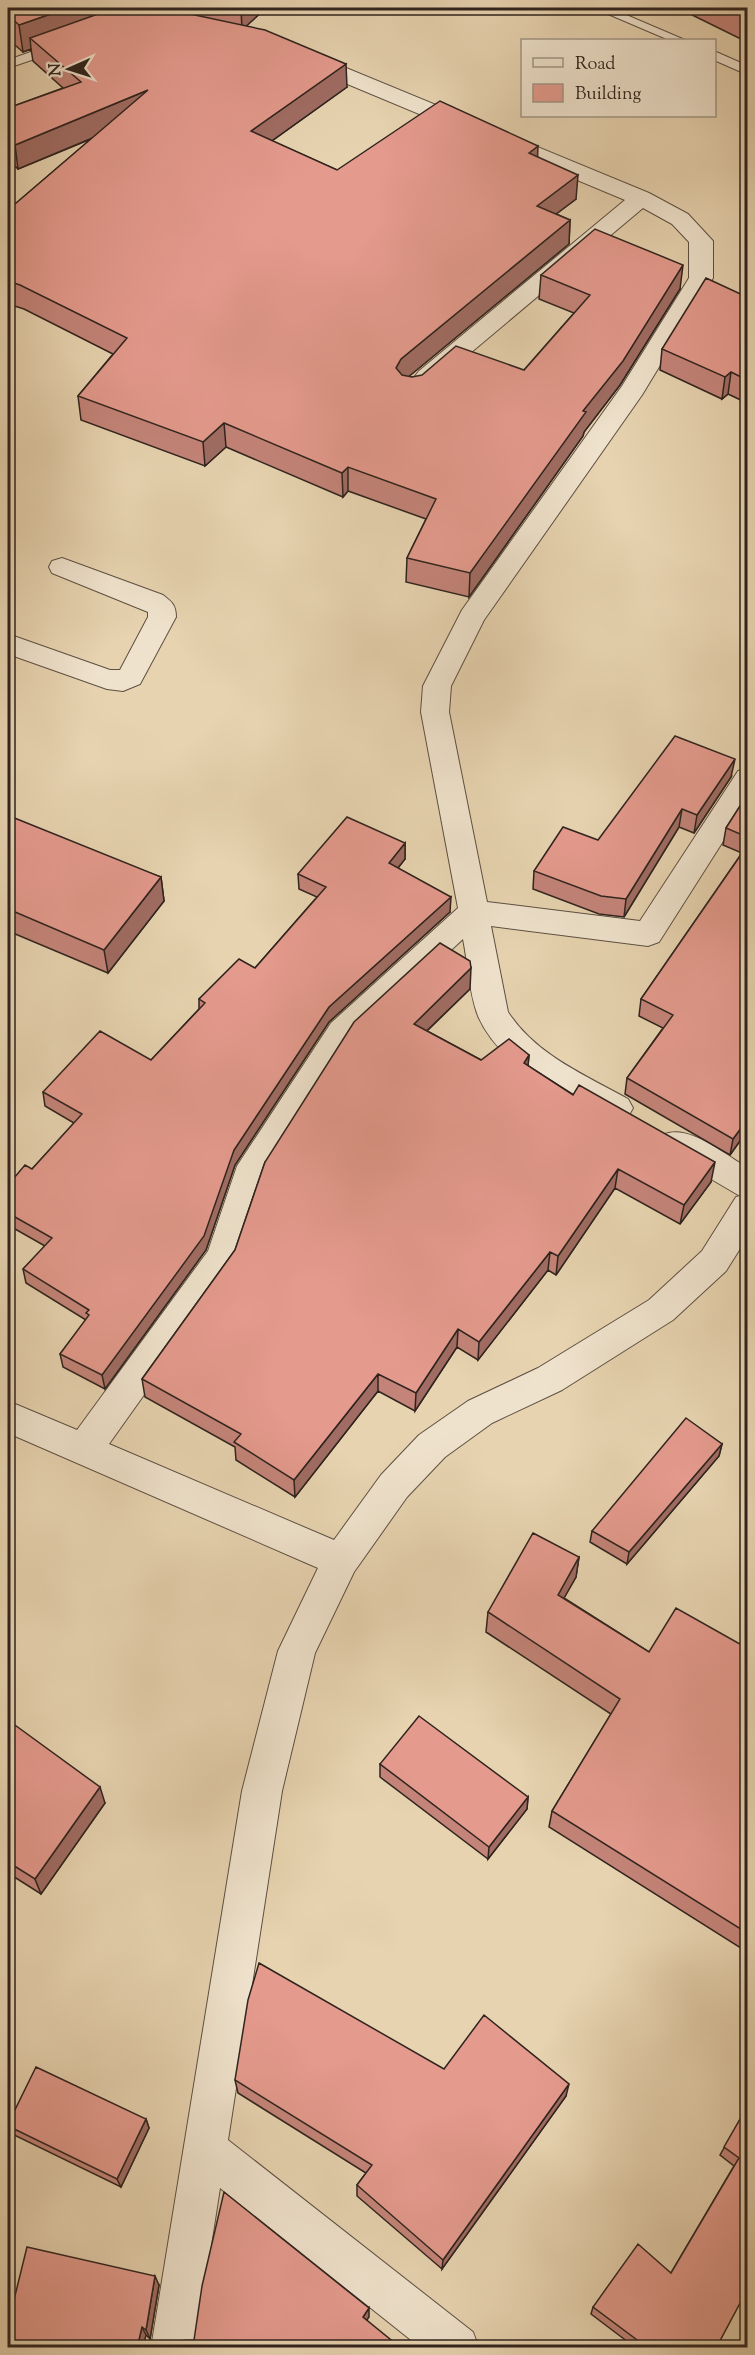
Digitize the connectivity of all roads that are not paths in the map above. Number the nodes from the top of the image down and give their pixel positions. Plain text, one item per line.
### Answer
1 (600, 8) edge
2 (677, 39) edge
3 (71, 41) edge
4 (279, 49) edge
5 (716, 56) edge
6 (8, 64) edge
7 (747, 71) edge
8 (640, 198) junction
9 (411, 391) edge
10 (62, 567) dead end
11 (8, 644) edge
12 (747, 778) edge
13 (473, 912) junction
14 (747, 1185) edge
15 (747, 1207) edge
16 (8, 1417) edge
17 (84, 1449) junction
18 (341, 1560) junction
19 (205, 2149) junction
20 (173, 2348) edge
21 (457, 2348) edge

1 - 2 lane
3 - 6 lane
4 - 8 street
5 - 7 lane
8 - 9 street
8 - 13 street
10 - 11 street
12 - 13 street
13 - 14 street
13 - 17 street
15 - 18 street
16 - 17 street
17 - 18 street
18 - 19 street
19 - 20 street
19 - 21 street

